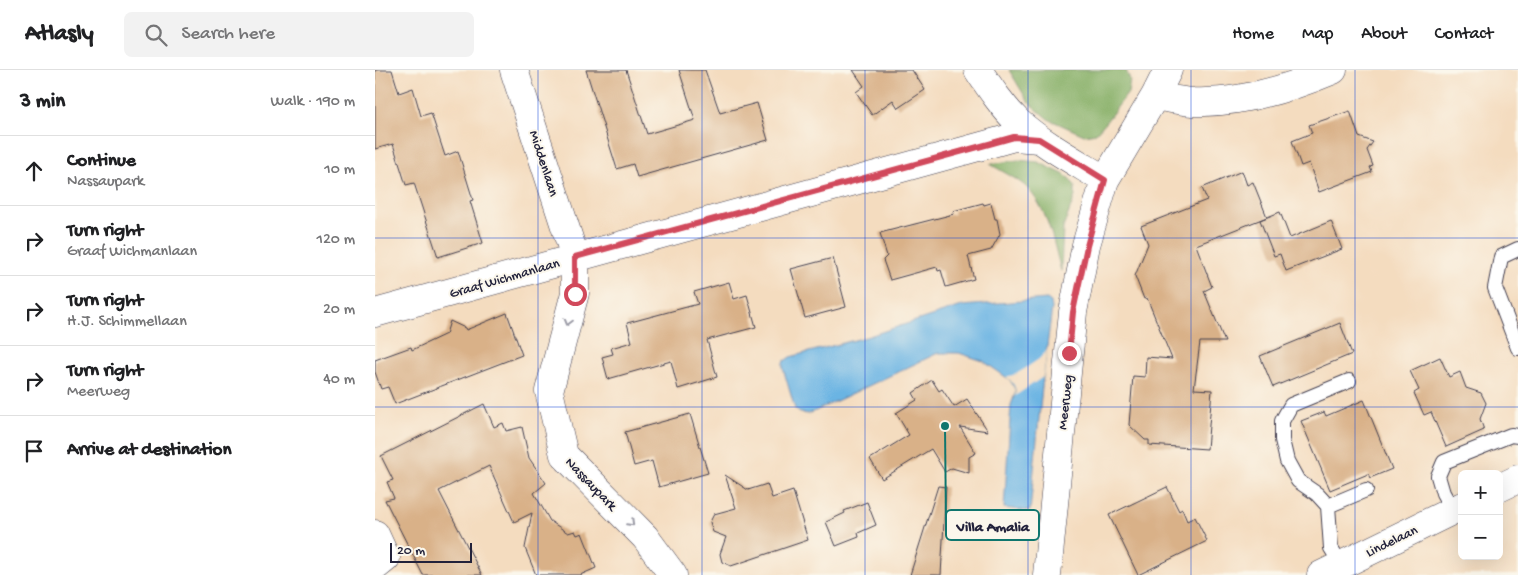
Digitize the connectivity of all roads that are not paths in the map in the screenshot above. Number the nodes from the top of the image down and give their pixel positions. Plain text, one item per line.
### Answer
1 (514, 70) edge
2 (978, 70) edge
3 (1168, 70) edge
4 (1333, 70) edge
5 (1155, 96) junction
6 (1039, 139) junction
7 (1105, 180) junction
8 (1518, 248) edge
9 (575, 257) junction
10 (375, 313) edge
11 (1518, 348) edge
12 (1349, 381) dead end
13 (1518, 436) edge
14 (1518, 479) edge
15 (1503, 486) edge
16 (1366, 490) dead end
17 (1328, 506) junction
18 (1457, 509) edge
19 (1337, 572) edge
20 (673, 575) edge
21 (1047, 575) edge

1 - 9 street, Middenlaan
2 - 6 street
3 - 5 street, Meerweg
4 - 5 street
5 - 7 street, Meerweg
6 - 7 street
6 - 9 street, Graaf Wichmanlaan
7 - 21 street, Meerweg
8 - 11 lane
9 - 10 street, Graaf Wichmanlaan
9 -> 20 street, Nassaupark
12 - 17 lane
13 - 18 lane
14 - 15 street
16 - 17 lane
17 - 19 lane
18 - 19 street, Lindelaan

